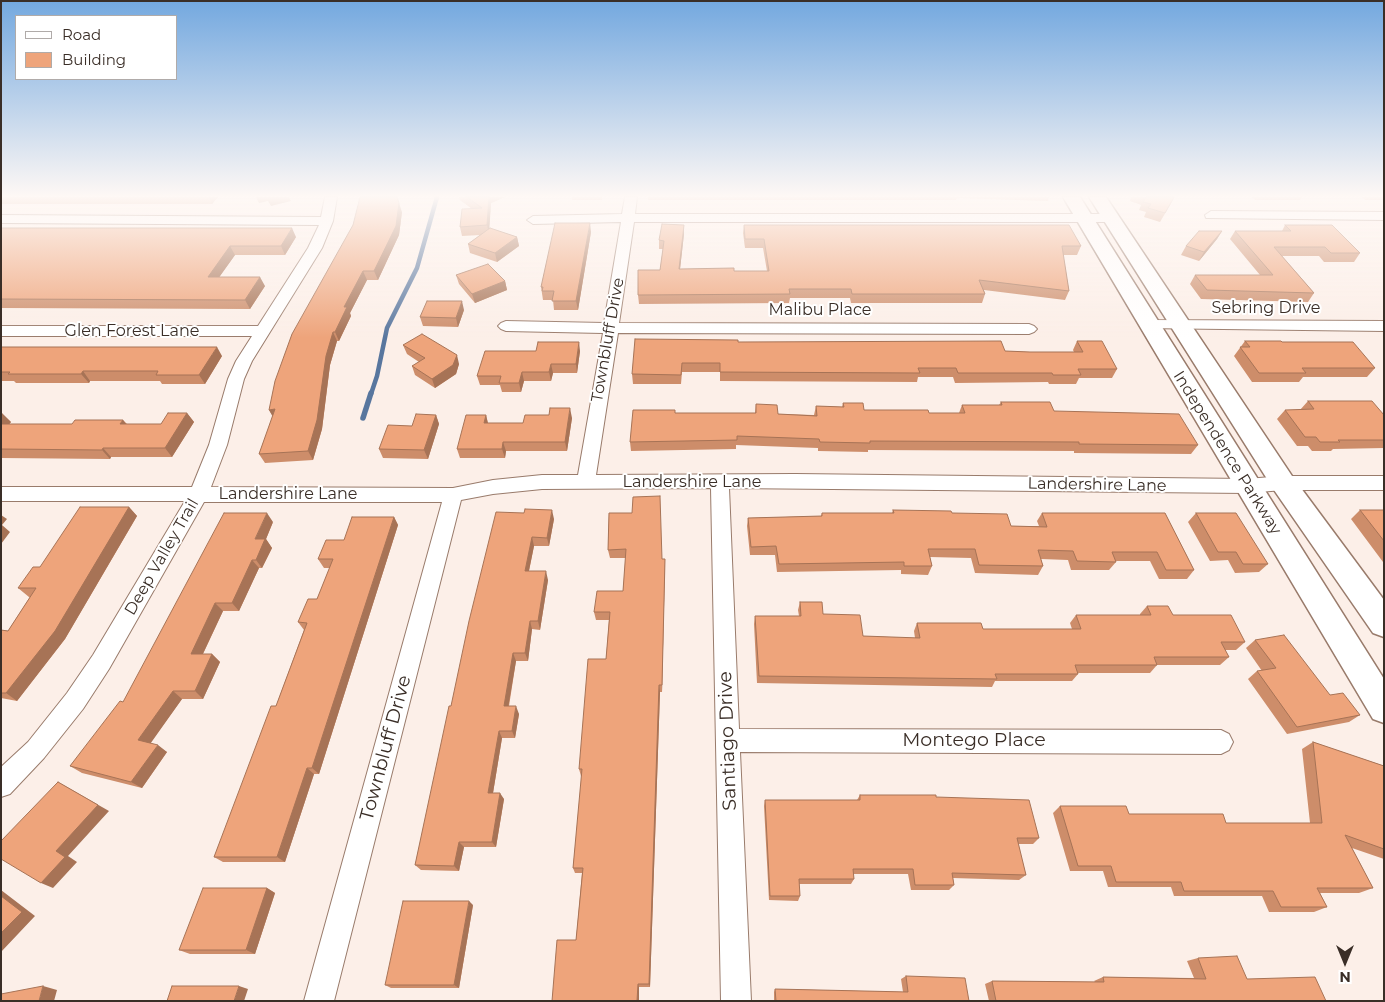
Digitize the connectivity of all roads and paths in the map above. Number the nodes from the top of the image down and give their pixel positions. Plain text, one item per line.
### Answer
1 (317, 244) edge
2 (624, 244) edge
3 (1099, 244) edge
4 (1127, 244) edge
5 (1148, 325) junction
6 (1180, 325) junction
7 (506, 326) dead end
8 (1384, 326) edge
9 (611, 328) junction
10 (1029, 329) dead end
11 (1, 331) edge
12 (263, 331) junction
13 (586, 482) junction
14 (720, 482) junction
15 (1282, 483) junction
16 (1384, 483) edge
17 (1247, 486) junction
18 (1, 494) edge
19 (199, 494) junction
20 (453, 495) junction
21 (1384, 624) edge
22 (1384, 708) edge
23 (728, 740) junction
24 (1221, 742) dead end
25 (1, 785) edge
26 (319, 1001) edge
27 (736, 1001) edge

1 - 12 street, Deep Valley Trail
2 - 9 street, Townbluff Drive
3 - 5 main road, Independence Parkway
4 - 6 main road, Independence Parkway
5 - 6 street, Sebring Drive
5 - 17 main road, Independence Parkway
6 - 8 street, Sebring Drive
6 - 15 main road, Independence Parkway
7 - 9 street, Malibu Place
9 - 10 street, Malibu Place
9 - 13 street, Townbluff Drive
11 - 12 street, Glen Forest Lane
12 - 19 street, Deep Valley Trail
13 - 14 street, Landershire Lane
13 - 20 street, Landershire Lane
14 - 17 street, Landershire Lane
14 - 23 street, Santiago Drive
15 - 16 street, Landershire Lane
15 - 17 street, Landershire Lane
15 - 21 main road, Independence Parkway
17 - 22 main road, Independence Parkway
18 - 19 street, Landershire Lane
19 - 20 street, Landershire Lane
19 - 25 street, Deep Valley Trail
20 - 26 street, Townbluff Drive
23 - 24 street, Montego Place
23 - 27 street, Santiago Drive

